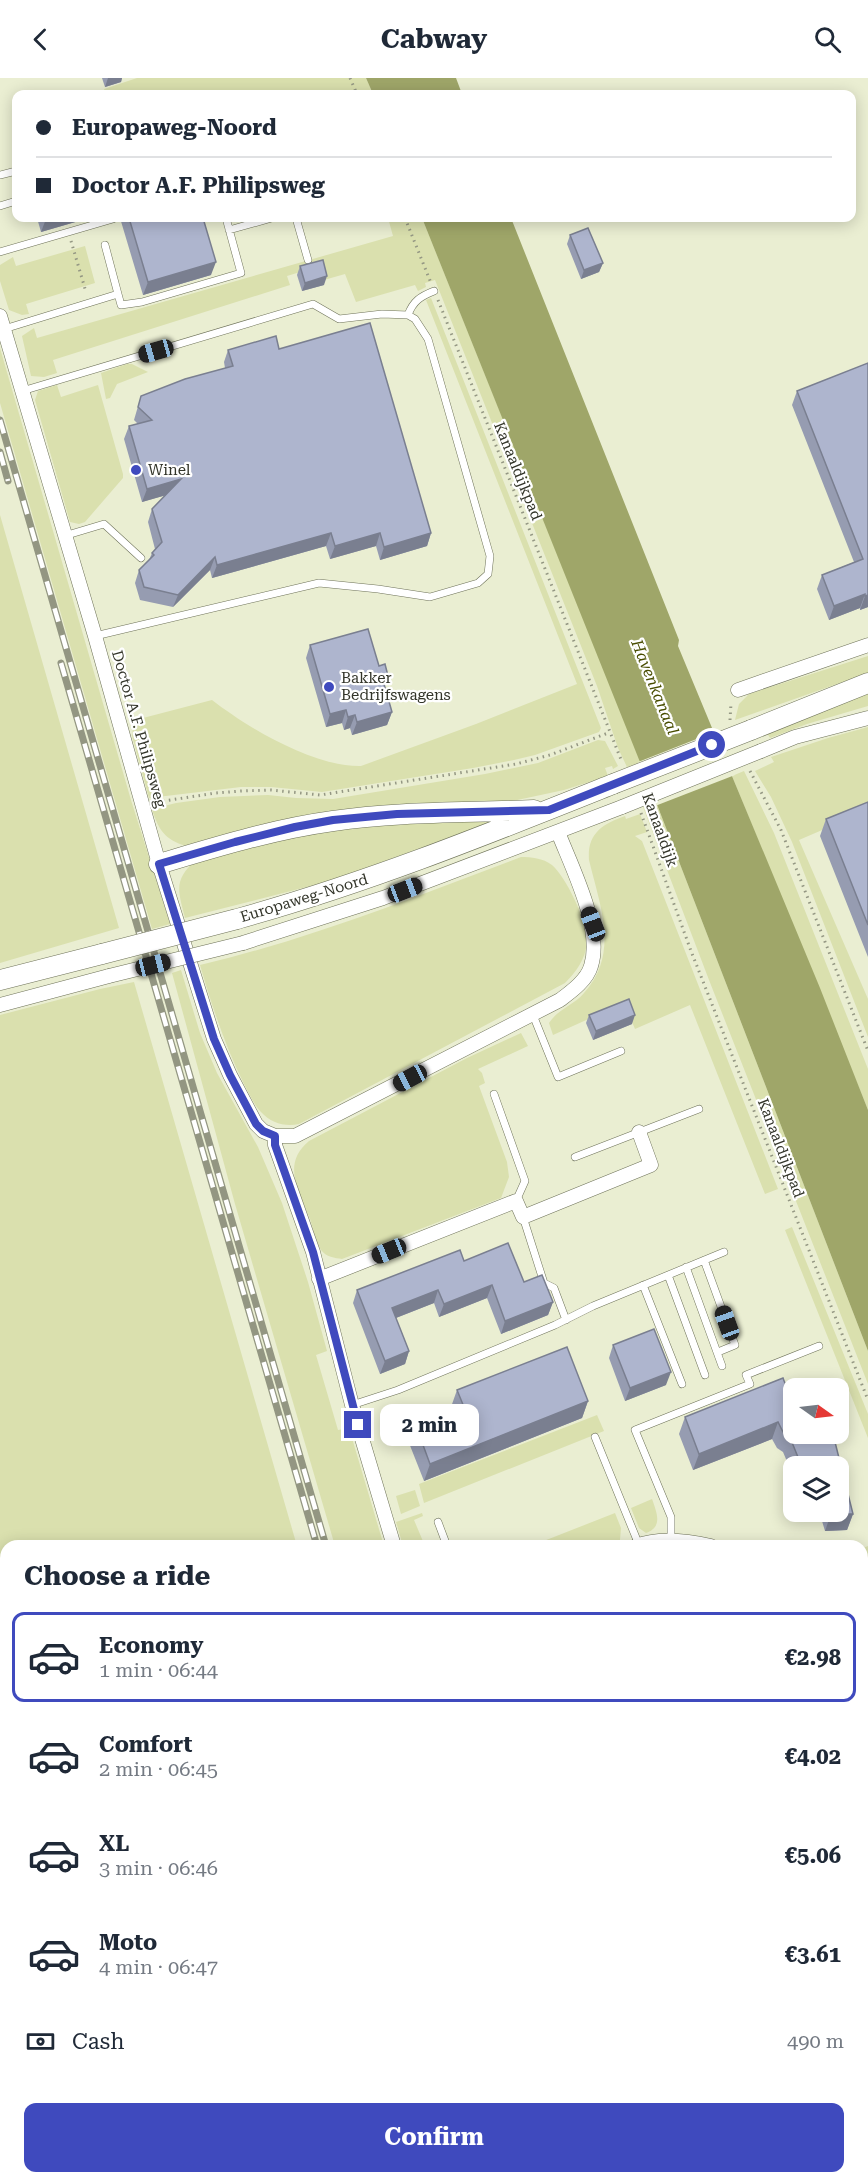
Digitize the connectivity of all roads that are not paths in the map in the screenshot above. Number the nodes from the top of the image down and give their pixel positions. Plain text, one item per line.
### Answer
1 (103, 222) edge
2 (227, 222) edge
3 (258, 222) edge
4 (297, 222) edge
5 (229, 230) junction
6 (105, 245) dead end
7 (0, 252) edge
8 (308, 260) dead end
9 (434, 291) road end
10 (118, 294) junction
11 (408, 315) junction
12 (2, 322) edge
13 (22, 391) junction
14 (64, 536) junction
15 (141, 558) dead end
16 (95, 636) junction
17 (868, 645) edge
18 (868, 683) edge
19 (738, 690) dead end
20 (868, 718) edge
21 (549, 810) junction
22 (558, 832) junction
23 (159, 864) junction
24 (0, 980) edge
25 (0, 1005) edge
26 (533, 1014) junction
27 (621, 1051) dead end
28 (494, 1094) dead end
29 (699, 1109) dead end
30 (639, 1132) junction
31 (275, 1136) junction
32 (575, 1157) dead end
33 (516, 1201) junction
34 (523, 1217) junction
35 (724, 1252) dead end
36 (704, 1260) junction
37 (686, 1267) junction
38 (668, 1275) junction
39 (319, 1279) junction
40 (643, 1285) junction
41 (566, 1320) junction
42 (819, 1346) dead end
43 (718, 1352) junction
44 (723, 1366) dead end
45 (705, 1375) dead end
46 (682, 1384) dead end
47 (352, 1405) junction
48 (595, 1437) dead end
49 (438, 1522) dead end
50 (392, 1540) edge
51 (445, 1540) edge
52 (635, 1540) edge
53 (670, 1540) edge

1 - 7 lane
2 - 5 lane
3 - 5 lane
4 - 8 lane
5 - 10 lane
6 - 10 lane
9 - 11 lane
10 - 12 lane
11 - 13 lane
11 - 16 lane
12 - 13 street, Doctor A.F. Philipsweg
13 - 14 street, Doctor A.F. Philipsweg
14 - 15 lane
14 - 16 street, Doctor A.F. Philipsweg
16 - 23 street, Doctor A.F. Philipsweg
17 - 19 street
18 - 21 main road, Europaweg-Noord, bridge
20 - 22 street, Europaweg-Noord, bridge
21 - 23 main road
21 - 24 main road, Europaweg-Noord, bridge
22 - 25 street, Europaweg-Noord, bridge
22 - 26 street
23 - 31 street, Doctor A.F. Philipsweg
26 - 27 lane
26 - 31 street
28 - 33 lane
29 - 30 lane
30 - 32 lane
30 - 34 street
31 - 39 street
33 - 34 street
33 - 39 street
34 - 41 lane
35 - 36 lane
36 - 37 lane
36 - 43 lane
37 - 38 lane
37 - 43 lane
38 - 40 lane
38 - 45 lane
39 - 47 street
40 - 41 lane
40 - 46 lane
41 - 47 lane
42 - 53 lane
43 - 44 lane
47 - 50 street
48 - 52 lane
49 - 51 lane

